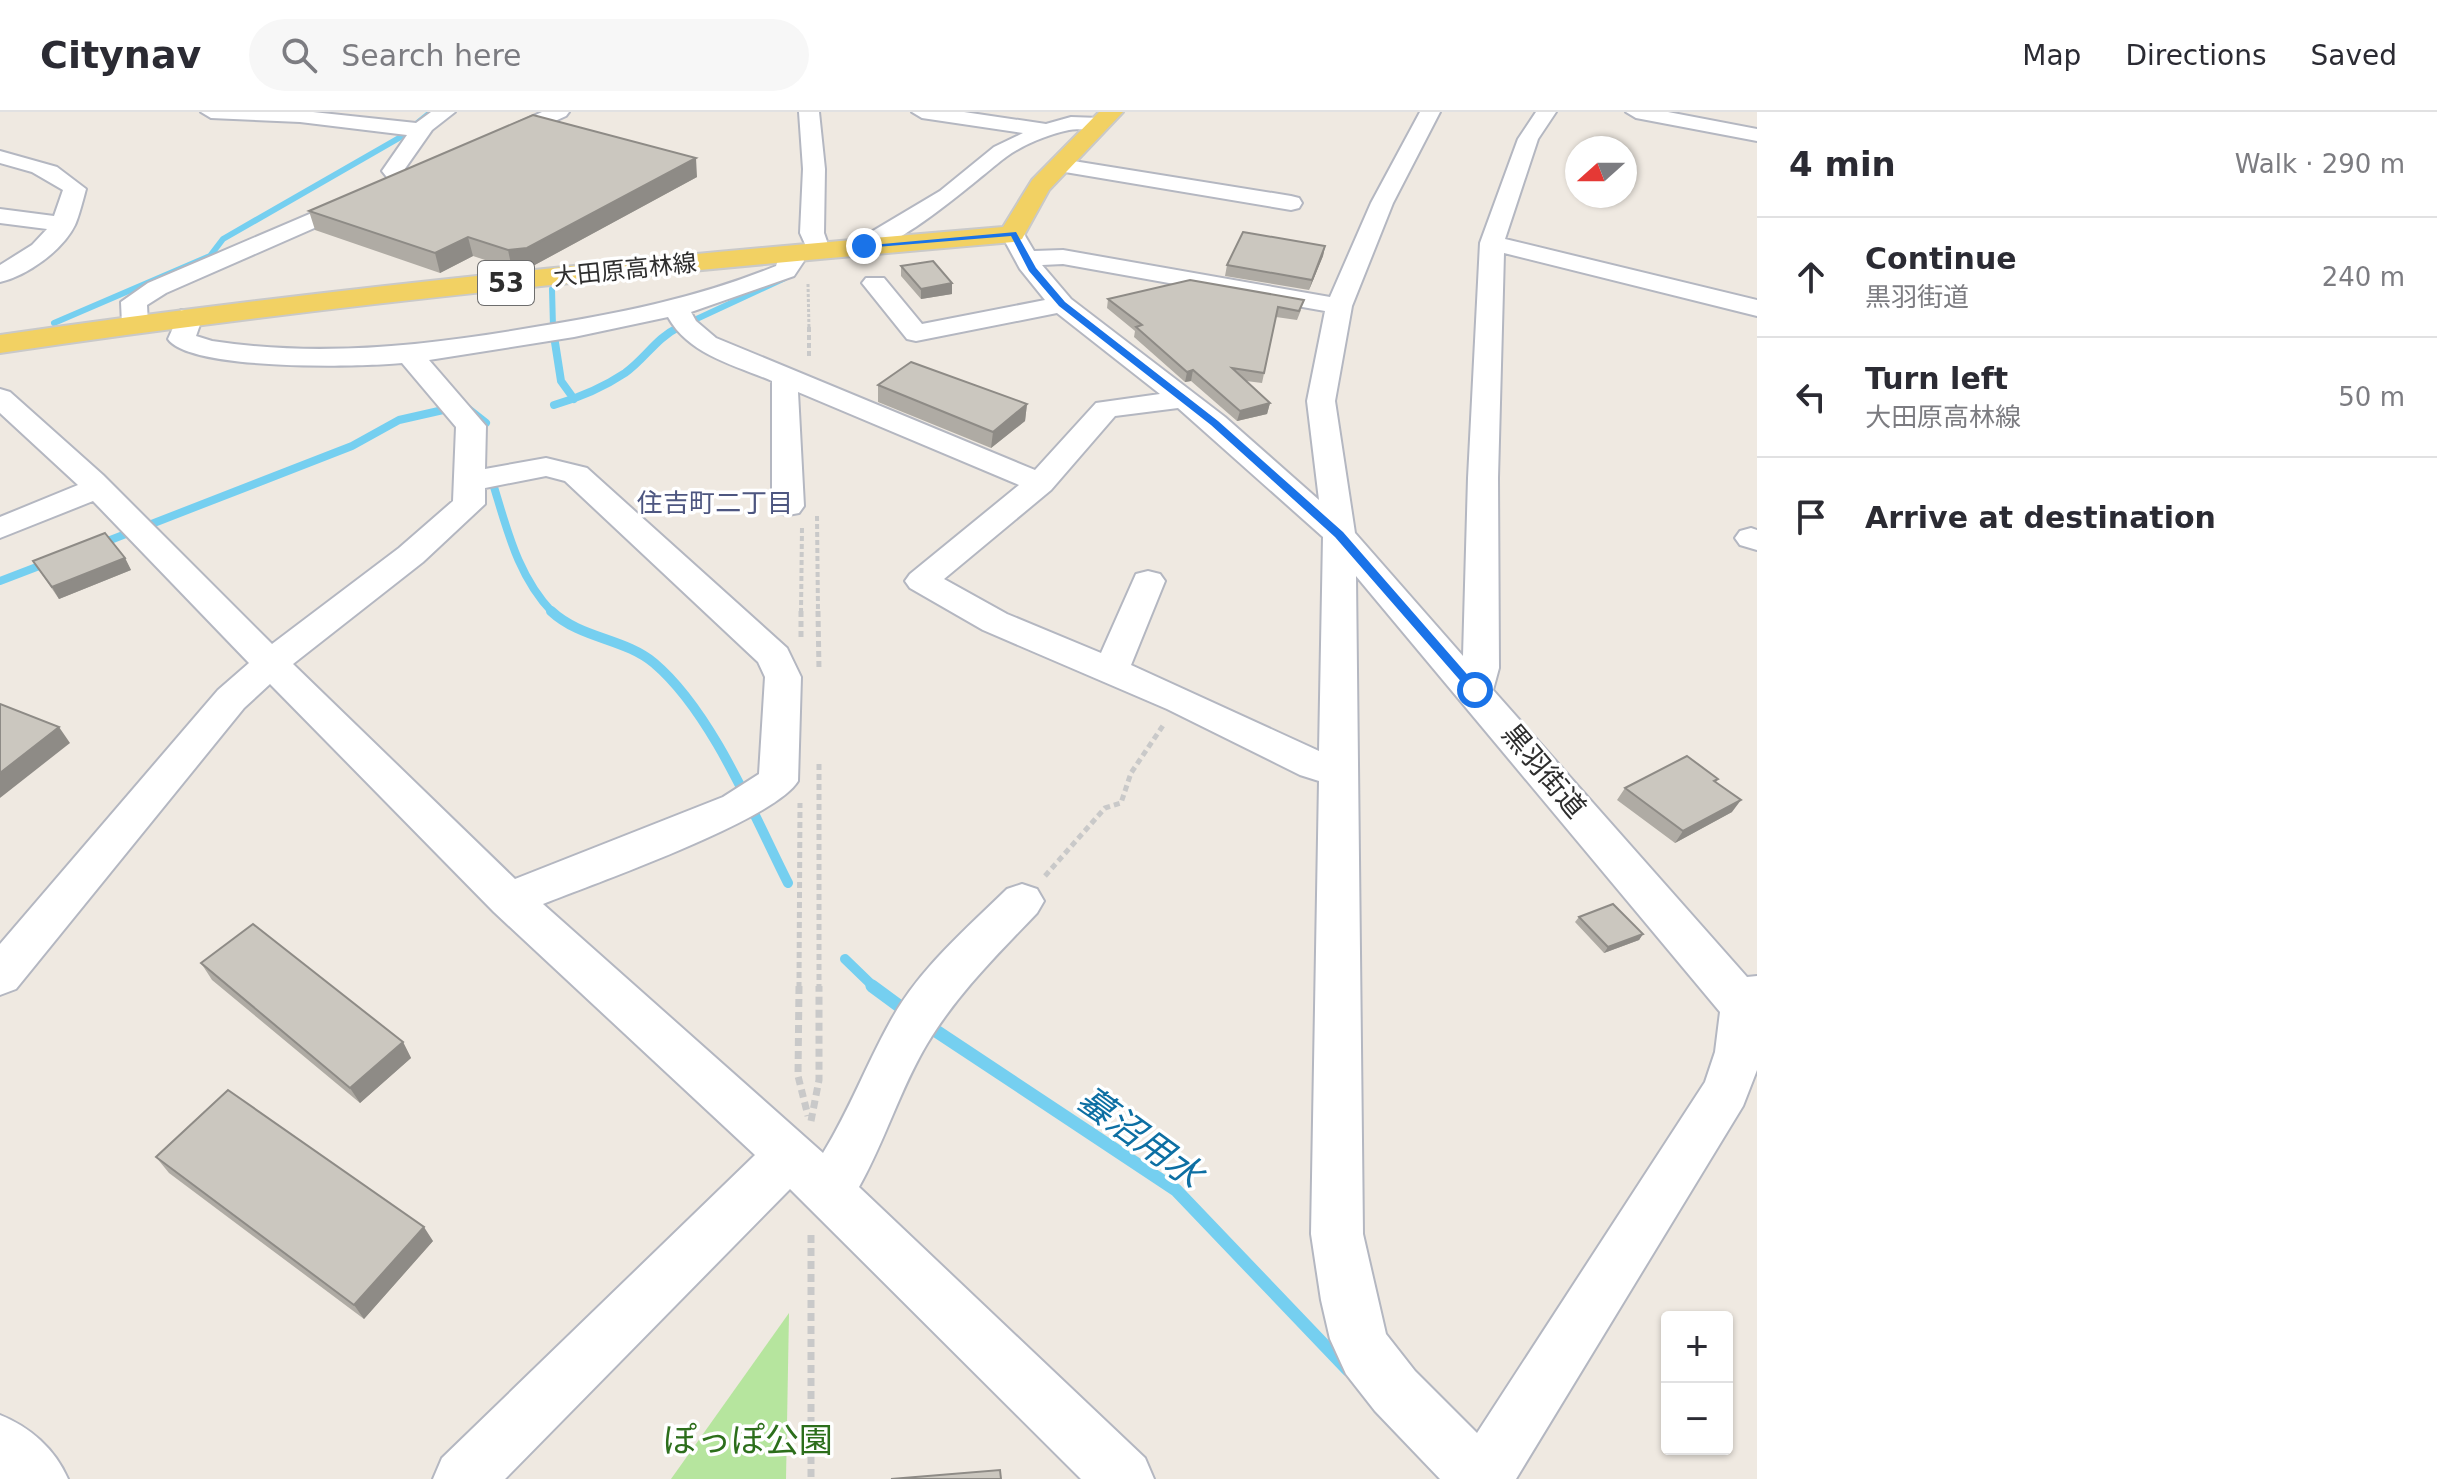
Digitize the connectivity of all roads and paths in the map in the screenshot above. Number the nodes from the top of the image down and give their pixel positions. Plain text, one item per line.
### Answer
1 (211, 112) edge
2 (445, 112) edge
3 (559, 112) edge
4 (809, 112) edge
5 (922, 112) edge
6 (1430, 112) edge
7 (1546, 112) edge
8 (1636, 112) edge
9 (1106, 118) edge
10 (422, 130) junction
11 (1046, 130) junction
12 (1757, 135) edge
13 (473, 150) edge
14 (0, 157) edge
15 (1061, 165) junction
16 (1291, 203) dead end
17 (0, 216) edge
18 (64, 224) junction
19 (1492, 243) junction
20 (864, 246) junction
21 (1019, 246) junction
22 (806, 260) junction
23 (0, 275) edge
24 (875, 283) dead end
25 (1062, 304) junction
26 (1339, 306) junction
27 (1757, 308) edge
28 (190, 316) junction
29 (681, 317) junction
30 (135, 324) junction
31 (0, 344) edge
32 (411, 356) junction
33 (798, 371) junction
34 (0, 398) edge
35 (1185, 399) junction
36 (471, 481) junction
37 (1040, 483) junction
38 (98, 488) junction
39 (788, 506) dead end
40 (0, 528) edge
41 (1339, 535) junction
42 (1148, 581) dead end
43 (270, 662) junction
44 (1108, 669) junction
45 (1475, 690) junction
46 (1180, 700) junction
47 (1336, 772) junction
48 (509, 900) junction
49 (1022, 901) joint
50 (0, 976) edge
51 (1753, 1006) edge
52 (790, 1155) junction
53 (820, 1209) junction
54 (0, 1444) edge
55 (38, 1479) edge
56 (463, 1479) edge
57 (811, 1479) edge
58 (1124, 1479) edge
59 (1482, 1479) edge

1 - 10 street
2 - 10 street
3 - 13 street
4 - 22 street
5 - 11 street
6 - 26 street
7 - 19 street
8 - 12 street
9 - 11 street
9 - 15 main road
10 - 30 street
11 - 20 street
14 - 18 street
15 - 16 street
15 - 21 main road
17 - 18 street
18 - 23 street
19 - 27 street
19 - 45 street
20 - 21 main road, 大田原高林線 / 53
20 - 22 main road, 大田原高林線 / 53
21 - 25 street, 黒羽街道
21 - 26 street
22 - 28 main road, 大田原高林線 / 53
22 - 29 street
22 - 33 path
24 - 25 street
25 - 35 street, 黒羽街道
26 - 41 street
28 - 30 main road, 大田原高林線 / 53
28 - 32 street
29 - 32 street
29 - 33 street
30 - 31 main road, 大田原高林線 / 53
32 - 36 street
33 - 37 street
33 - 39 street
34 - 38 street
35 - 37 street
35 - 41 street, 黒羽街道
36 - 43 street
36 - 48 street
37 - 44 street
38 - 40 street
38 - 43 street
41 - 45 street, 黒羽街道
41 - 47 street
42 - 44 street
43 - 48 street
43 - 50 street
44 - 46 street
45 - 51 street, 黒羽街道
46 - 47 street
46 - 49 path
47 - 59 street
48 - 52 street
49 - 53 street
51 - 59 street
52 - 53 street
52 - 56 street
53 - 57 path
53 - 58 street
54 - 55 street

